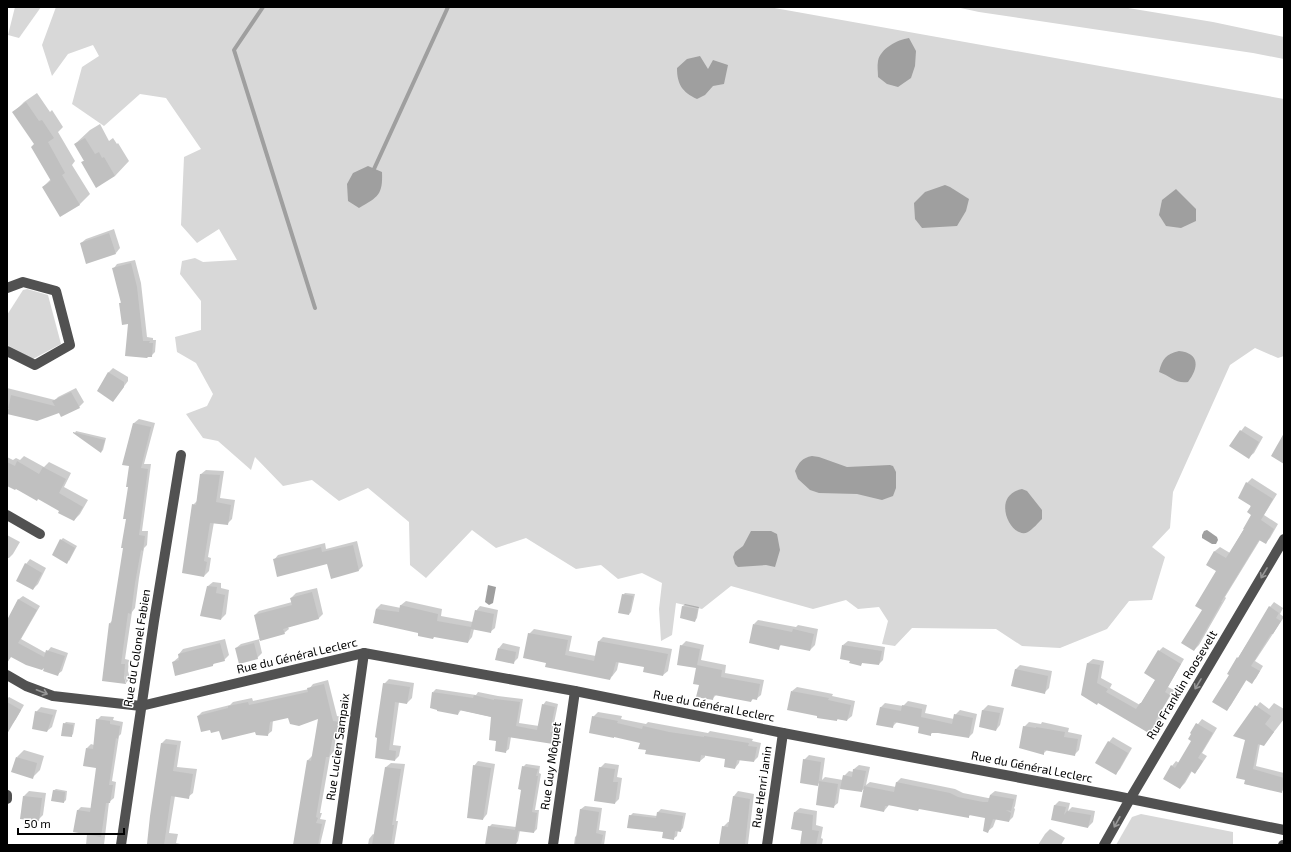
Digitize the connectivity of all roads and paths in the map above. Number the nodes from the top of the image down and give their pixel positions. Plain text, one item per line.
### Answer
1 (7, 288) edge
2 (7, 351) edge
3 (181, 455) dead end
4 (7, 515) edge
5 (40, 534) dead end
6 (1284, 539) edge
7 (364, 653) junction
8 (7, 675) edge
9 (575, 691) junction
10 (141, 706) junction
11 (783, 733) junction
12 (7, 795) edge
13 (7, 799) edge
14 (1130, 799) junction
15 (1284, 830) edge
16 (121, 845) edge
17 (337, 845) edge
18 (553, 845) edge
19 (767, 845) edge
20 (1104, 845) edge

1 - 2 street
3 - 10 street, Rue du Colonel Fabien
4 - 5 street
6 -> 14 street, Rue Franklin Roosevelt
7 - 9 street, Rue du Général Leclerc
7 - 10 street, Rue du Général Leclerc
7 - 17 street, Rue Lucien Sampaix
8 -> 10 street, Rue du Général Leclerc
9 - 11 street, Rue du Général Leclerc
9 - 18 street, Rue Guy Môquet
10 - 16 street, Rue du Colonel Fabien
11 - 14 street, Rue du Général Leclerc
11 - 19 street, Rue Henri Janin
12 - 13 street
14 - 15 street, Rue du Général Leclerc
14 -> 20 street, Rue Franklin Roosevelt

